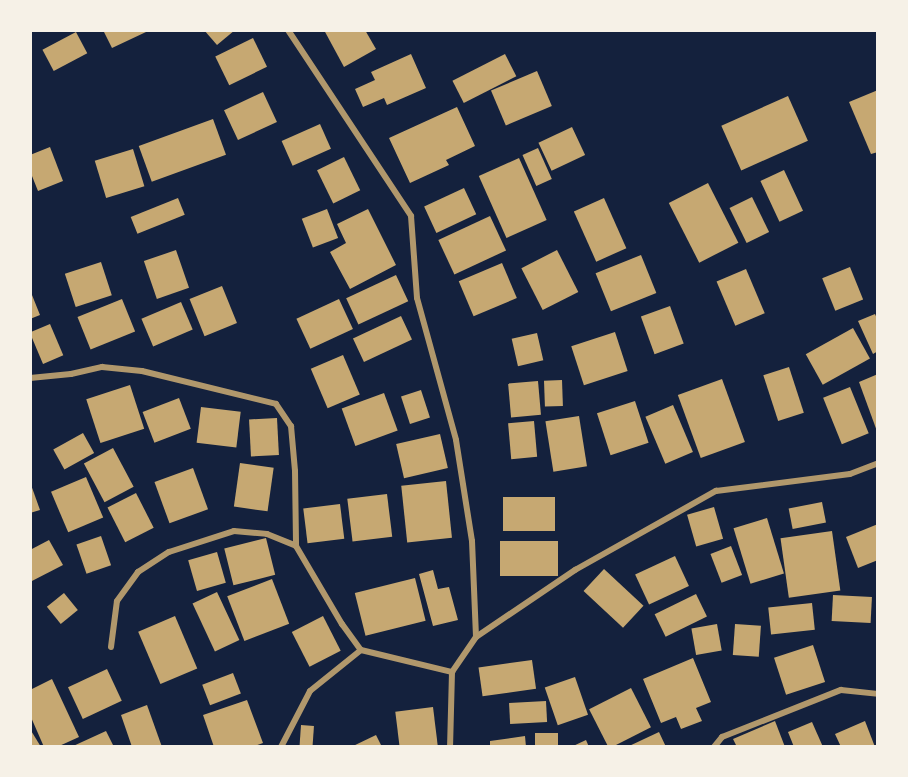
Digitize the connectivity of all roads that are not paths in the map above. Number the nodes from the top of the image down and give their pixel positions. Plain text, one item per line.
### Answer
1 (288, 30) edge
2 (30, 378) edge
3 (878, 463) edge
4 (296, 546) junction
5 (476, 637) junction
6 (111, 647) dead end
7 (361, 650) junction
8 (452, 672) junction
9 (878, 694) edge
10 (281, 747) edge
11 (450, 747) edge
12 (714, 747) edge

1 - 5 street
2 - 4 street
3 - 5 street
4 - 6 street
4 - 7 street
5 - 8 street
7 - 8 street
7 - 10 street
8 - 11 street
9 - 12 street

